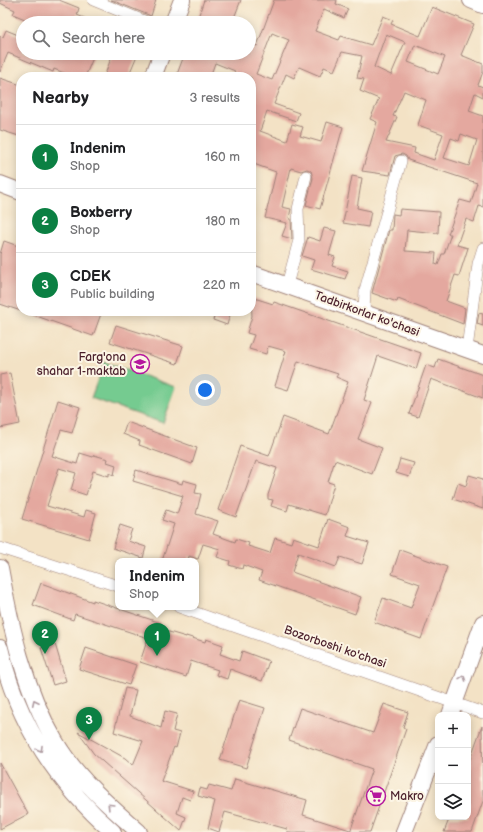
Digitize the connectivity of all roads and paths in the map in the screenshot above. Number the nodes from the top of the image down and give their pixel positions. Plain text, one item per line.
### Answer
1 (93, 0) edge
2 (182, 0) edge
3 (471, 0) edge
4 (483, 5) edge
5 (132, 16) edge
6 (176, 16) edge
7 (159, 60) edge
8 (155, 72) edge
9 (400, 161) dead end
10 (306, 176) dead end
11 (0, 184) edge
12 (16, 190) edge
13 (483, 248) edge
14 (256, 275) edge
15 (287, 285) junction
16 (364, 312) junction
17 (467, 349) junction
18 (483, 355) edge
19 (0, 548) edge
20 (0, 568) edge
21 (115, 585) edge
22 (187, 610) edge
23 (483, 623) edge
24 (0, 648) edge
25 (452, 709) edge
26 (483, 713) edge
27 (436, 748) edge
28 (113, 832) edge
29 (139, 832) edge
30 (404, 832) edge

1 - 5 street
2 - 6 main road
3 - 4 main road
7 - 8 main road
9 - 16 street
10 - 15 street
11 - 12 main road
13 - 17 street
14 - 15 main road, Tadbirkorlar ko'chasi
15 - 16 main road, Tadbirkorlar ko'chasi
16 - 17 main road, Tadbirkorlar ko'chasi
17 - 18 main road, Tadbirkorlar ko'chasi
19 - 21 street
29 -> 20 main road
22 - 25 street, Bozorboshi ko'chasi
25 -> 23 main road
24 -> 28 main road
25 - 26 street, Bozorboshi ko'chasi
27 - 30 main road

